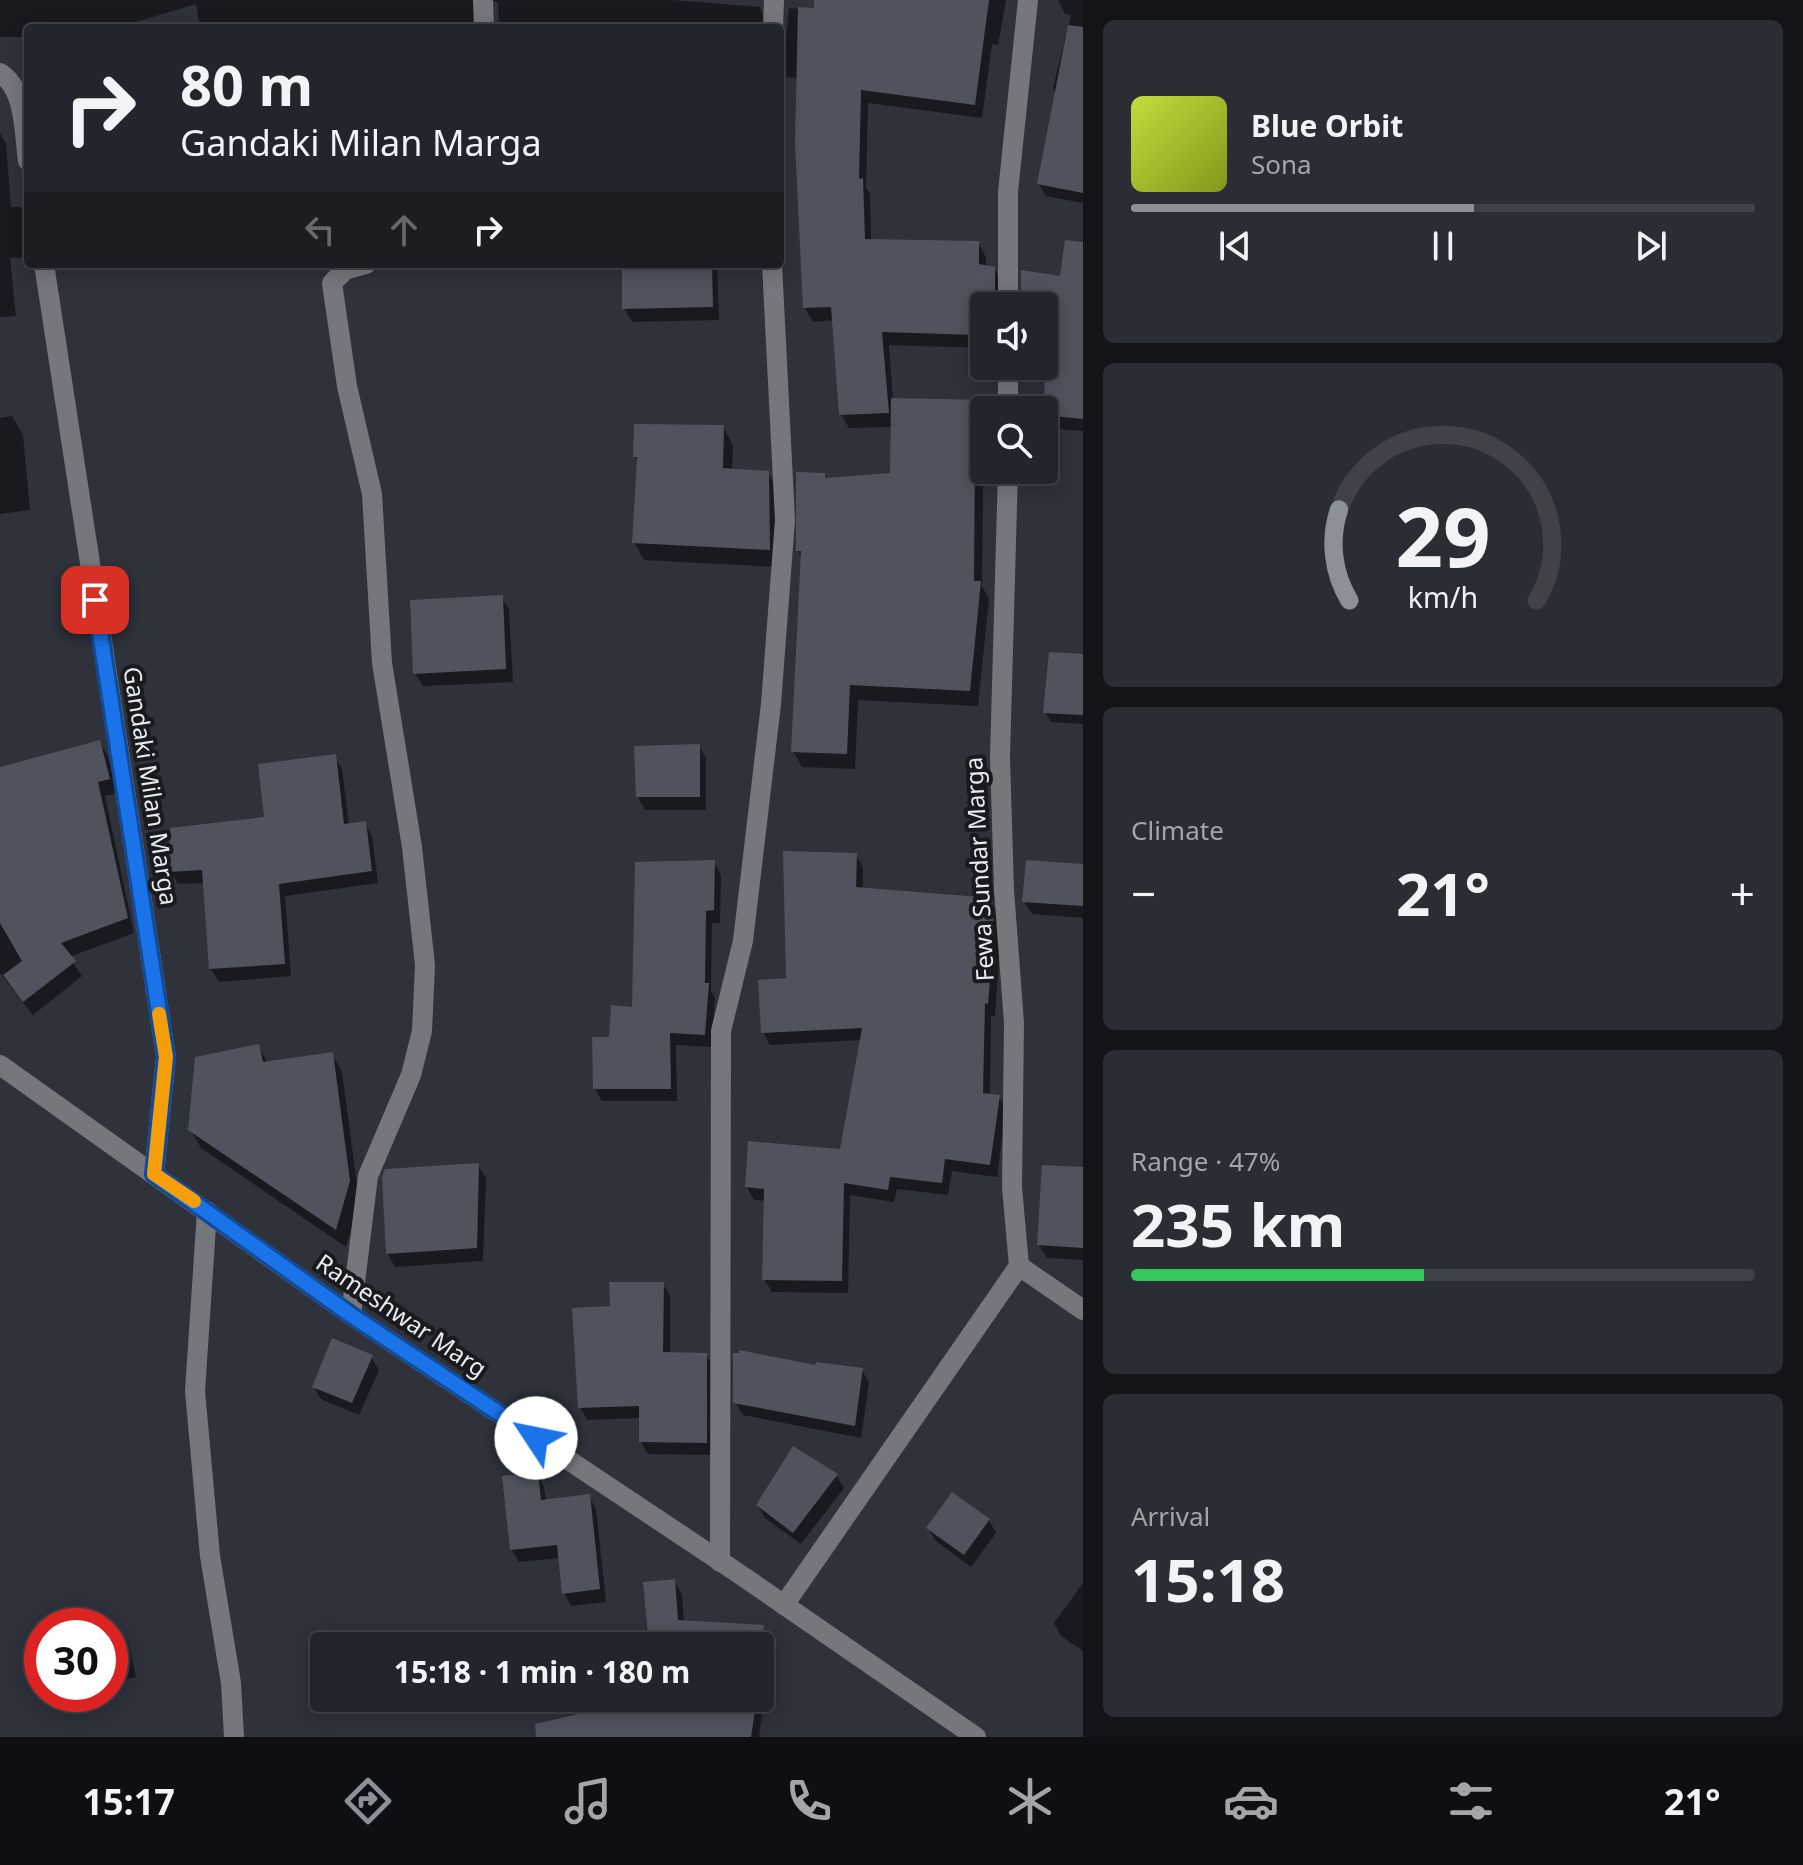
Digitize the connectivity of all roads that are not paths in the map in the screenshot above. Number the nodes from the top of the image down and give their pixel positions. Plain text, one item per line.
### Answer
1 (483, 0) edge
2 (774, 0) edge
3 (1028, 0) edge
4 (484, 24) edge
5 (773, 24) edge
6 (0, 73) edge
7 (24, 134) edge
8 (45, 268) edge
9 (352, 268) edge
10 (772, 268) edge
11 (1008, 292) edge
12 (1008, 484) edge
13 (0, 1065) edge
14 (154, 1174) junction
15 (207, 1211) junction
16 (1019, 1266) junction
17 (1083, 1310) edge
18 (351, 1315) junction
19 (720, 1562) junction
20 (784, 1605) junction
21 (234, 1737) edge
22 (976, 1737) edge

1 - 4 street
2 - 5 street
3 - 11 street
6 - 7 street
8 - 14 street, Gandaki Milan Marga
9 - 18 street
10 - 19 street
12 - 16 street, Fewa Sundar Marga
13 - 14 street, Rameshwar Marg
14 - 15 street, Rameshwar Marg
15 - 18 street, Rameshwar Marg
15 - 21 street
16 - 17 street
16 - 20 street
18 - 19 street, Rameshwar Marg
19 - 20 street, Rameshwar Marg
20 - 22 street, Rameshwar Marg

